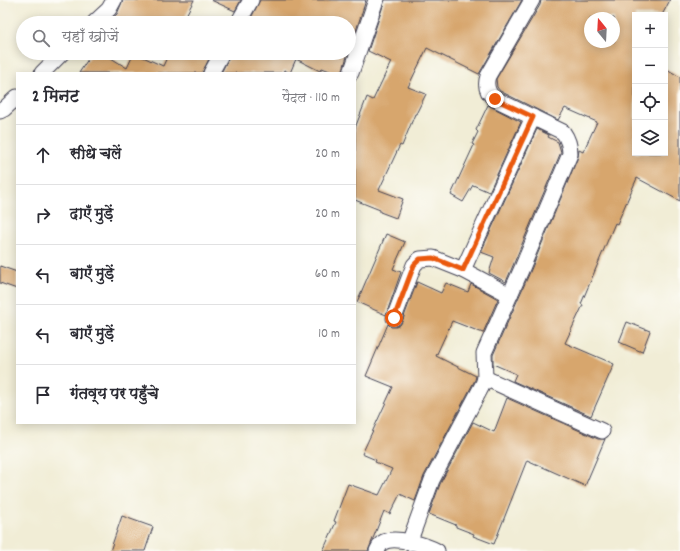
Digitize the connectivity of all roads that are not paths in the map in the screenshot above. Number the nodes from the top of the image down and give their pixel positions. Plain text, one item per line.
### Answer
1 (114, 0) edge
2 (251, 0) edge
3 (376, 0) edge
4 (532, 0) edge
5 (102, 16) edge
6 (242, 16) edge
7 (356, 58) edge
8 (55, 60) edge
9 (218, 60) edge
10 (355, 60) edge
11 (43, 72) edge
12 (212, 72) edge
13 (351, 72) edge
14 (16, 97) edge
15 (0, 111) edge
16 (533, 117) junction
17 (463, 270) junction
18 (510, 295) junction
19 (394, 318) dead end
20 (485, 378) junction
21 (602, 431) dead end
22 (409, 543) junction
23 (377, 551) edge
24 (437, 551) edge

1 - 5 street
2 - 6 street
3 - 7 street
4 - 16 street
8 - 11 street
9 - 12 street
10 - 13 street
14 - 15 street
16 - 17 street
16 - 18 street
17 - 18 street
17 - 19 street
18 - 20 street
20 - 21 street
20 - 22 street
22 - 23 street
22 - 24 street

